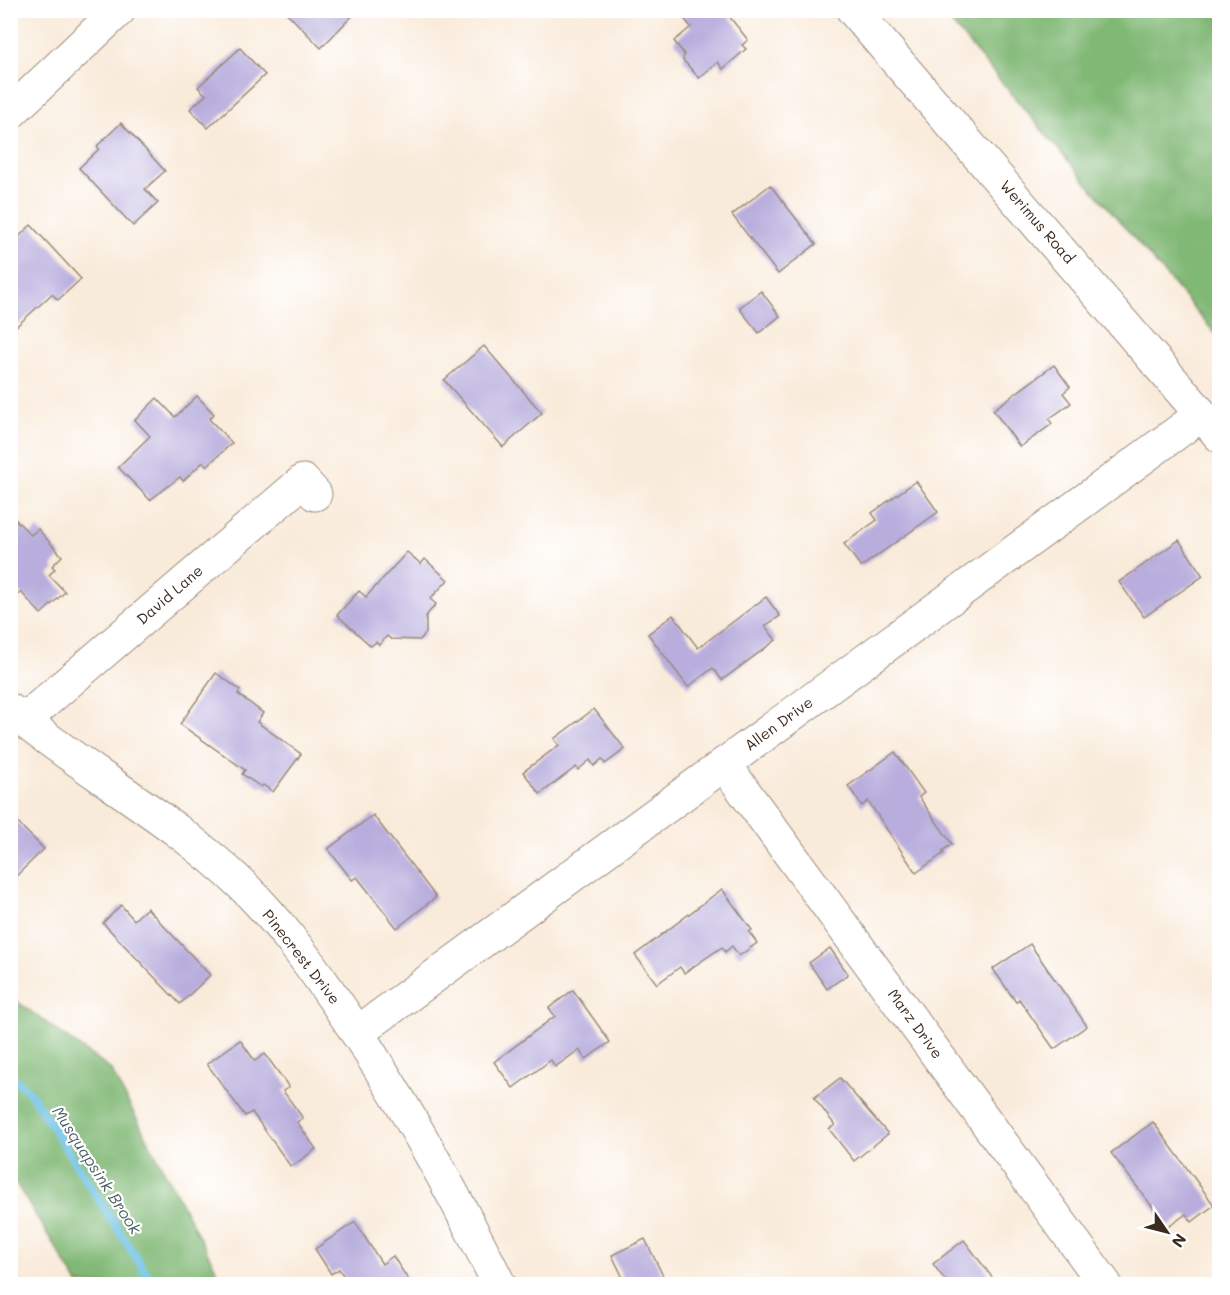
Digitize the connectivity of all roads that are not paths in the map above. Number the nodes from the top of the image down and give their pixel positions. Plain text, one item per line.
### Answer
1 (119, 10) edge
2 (853, 10) edge
3 (10, 113) edge
4 (1210, 425) edge
5 (315, 494) dead end
6 (17, 715) edge
7 (724, 764) junction
8 (357, 1033) junction
9 (498, 1284) edge
10 (1106, 1284) edge

1 - 3 street
2 - 4 street, Werimus Road
4 - 7 street, Allen Drive
5 - 6 street, David Lane
6 - 8 street, Pinecrest Drive
7 - 8 street, Allen Drive
7 - 10 street, Marz Drive
8 - 9 street, Pinecrest Drive

